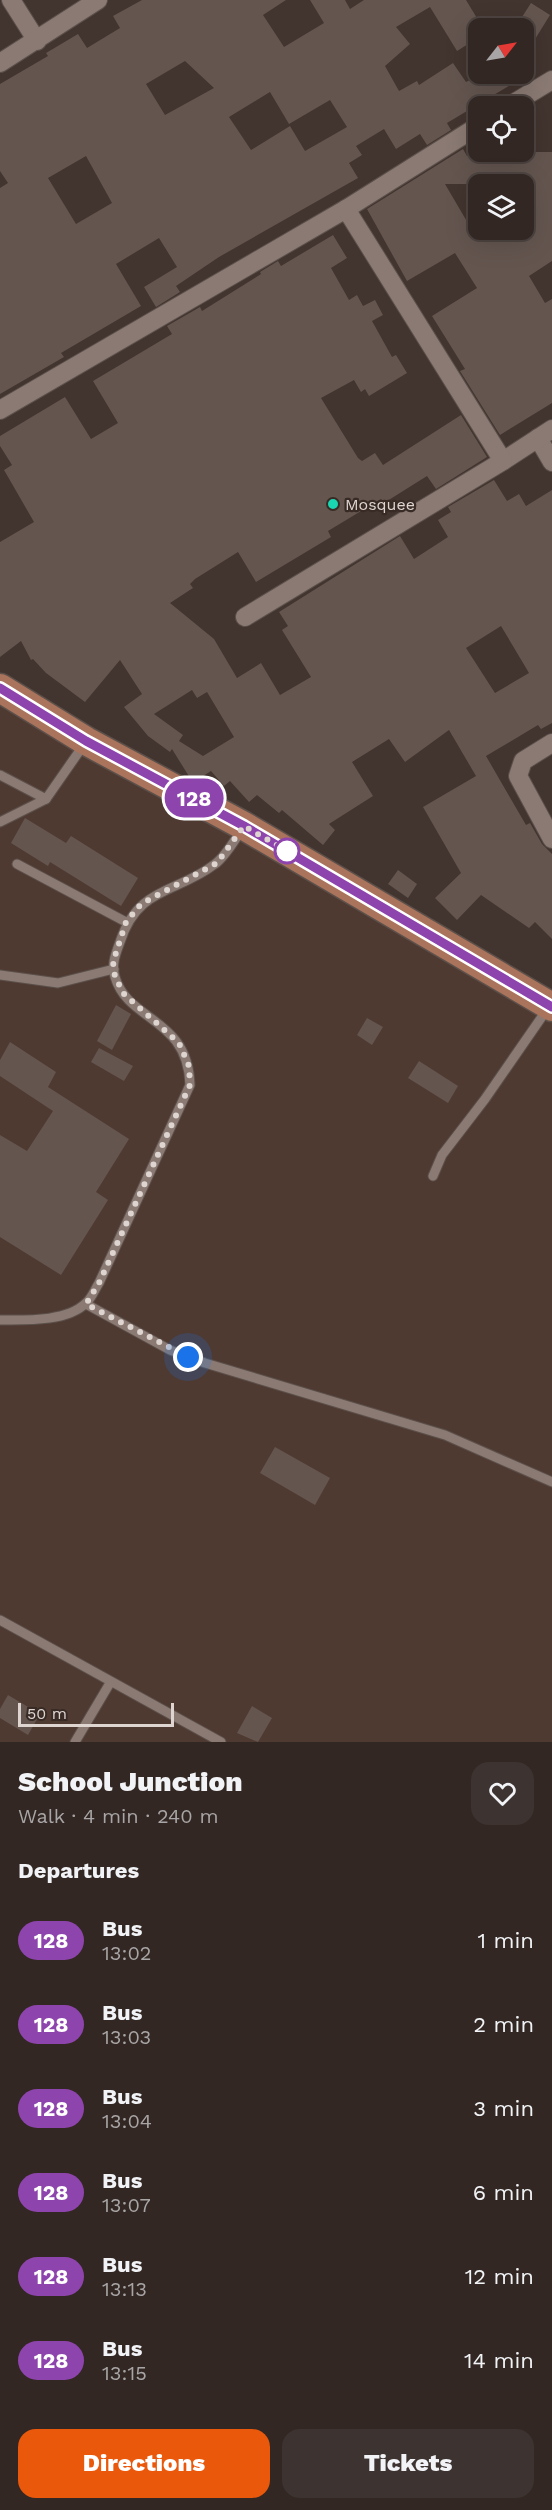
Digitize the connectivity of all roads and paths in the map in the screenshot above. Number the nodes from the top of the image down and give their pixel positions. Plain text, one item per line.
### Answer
1 (11, 0) edge
2 (98, 0) edge
3 (37, 41) junction
4 (0, 63) edge
5 (552, 80) edge
6 (526, 96) edge
7 (468, 132) edge
8 (346, 209) junction
9 (0, 410) edge
10 (545, 434) edge
11 (502, 460) junction
12 (552, 462) edge
13 (245, 617) dead end
14 (0, 688) edge
15 (86, 741) junction
16 (552, 743) edge
17 (0, 775) edge
18 (46, 799) junction
19 (0, 822) edge
20 (244, 826) junction
21 (552, 839) edge
22 (17, 864) dead end
23 (126, 922) junction
24 (114, 969) junction
25 (0, 975) edge
26 (551, 1007) edge
27 (433, 1176) dead end
28 (86, 1304) junction
29 (0, 1320) edge
30 (552, 1482) edge
31 (0, 1620) edge
32 (110, 1683) junction
33 (75, 1742) edge
34 (220, 1742) edge

1 - 3 street
2 - 3 street
3 - 4 street
5 - 6 street
7 - 8 street
8 - 9 street
8 - 11 street
10 - 11 street
10 - 12 street
11 - 13 street
14 - 15 main road
15 - 18 lane
15 - 20 main road
16 - 21 street
17 - 18 lane
18 - 19 lane
20 - 23 lane
20 - 26 main road
22 - 23 lane
23 - 24 lane
24 - 25 lane
24 - 28 lane
26 - 27 lane
28 - 29 lane
28 - 30 lane
31 - 32 lane
32 - 33 lane
32 - 34 lane

